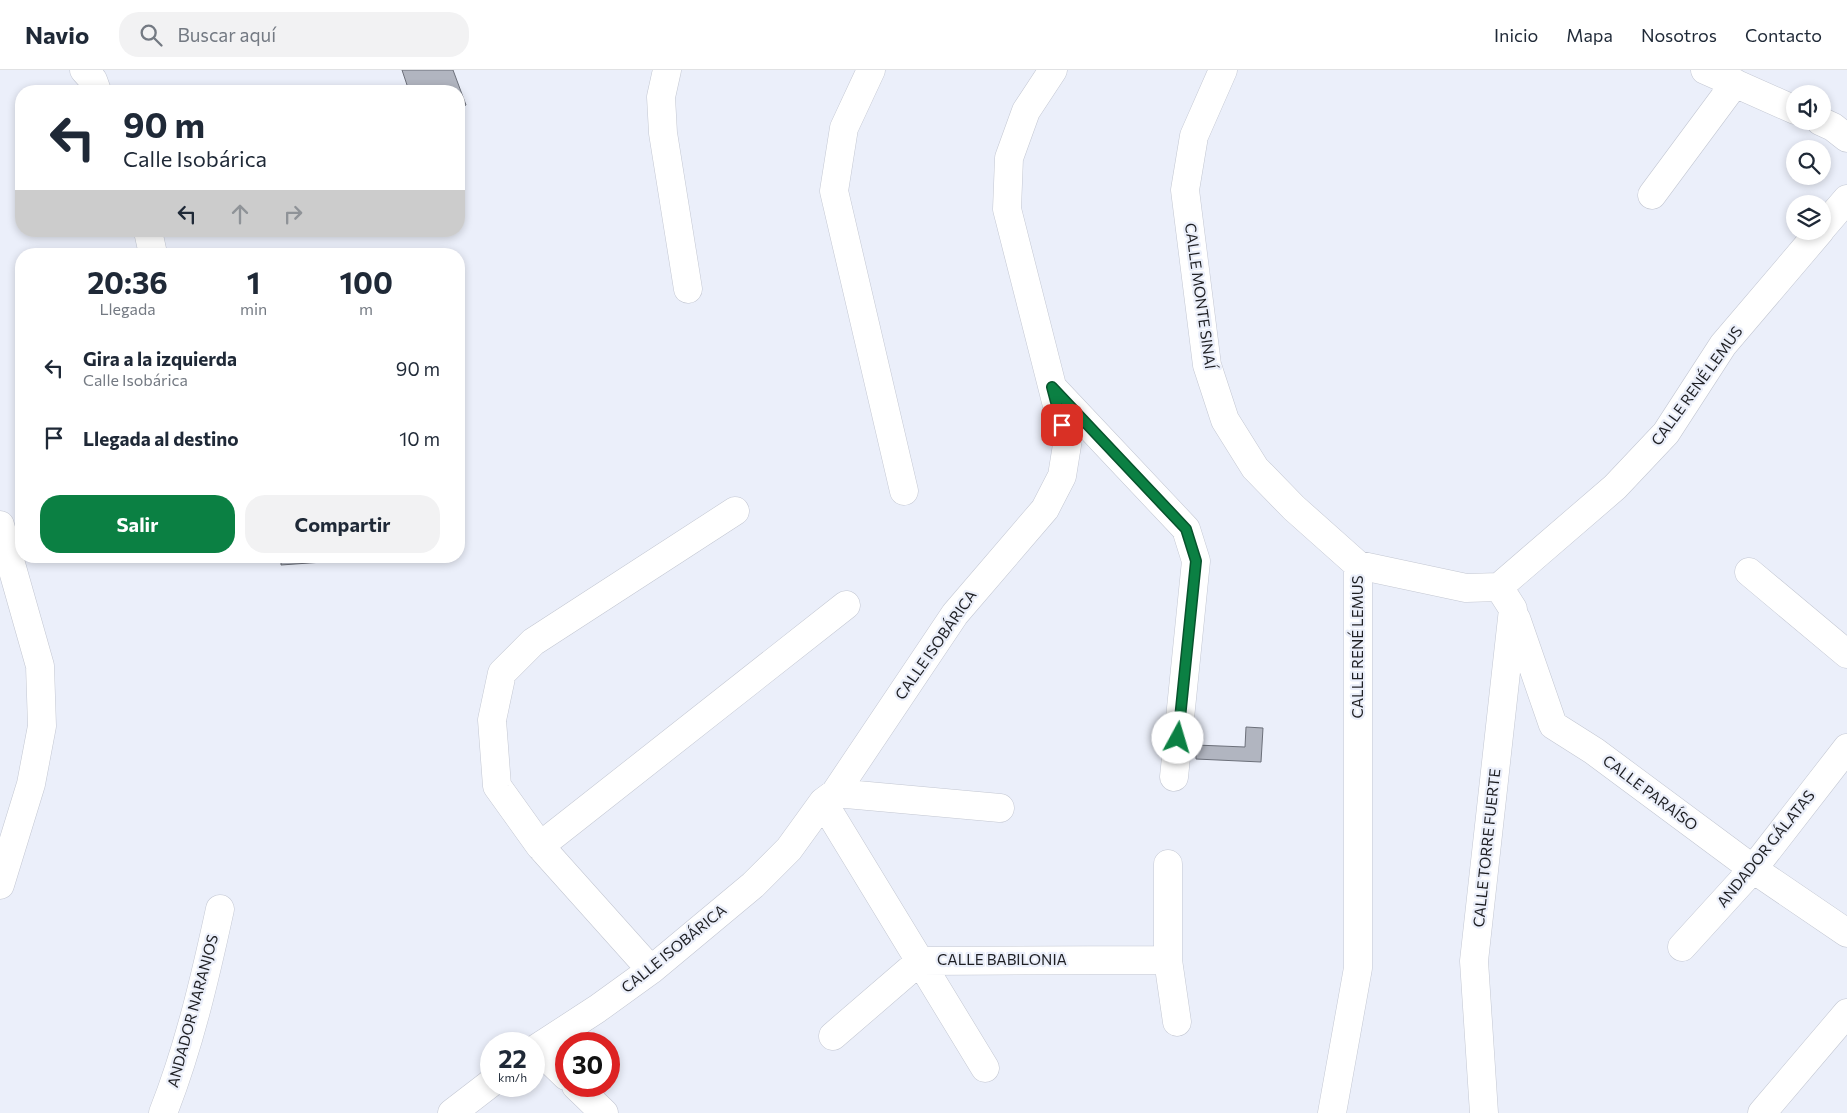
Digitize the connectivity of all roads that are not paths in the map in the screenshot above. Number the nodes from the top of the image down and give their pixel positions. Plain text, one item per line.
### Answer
1 (84, 70) edge
2 (667, 70) edge
3 (871, 70) edge
4 (1054, 70) edge
5 (1223, 70) edge
6 (1705, 70) edge
7 (1735, 83) junction
8 (95, 85) edge
9 (1786, 106) edge
10 (1831, 126) edge
11 (1847, 138) edge
12 (1652, 195) dead end
13 (1847, 199) edge
14 (1831, 218) edge
15 (1812, 240) edge
16 (688, 289) dead end
17 (1052, 387) junction
18 (904, 491) dead end
19 (735, 511) dead end
20 (0, 525) edge
21 (1358, 565) junction
22 (1750, 572) dead end
23 (1506, 598) junction
24 (846, 605) dead end
25 (1847, 654) edge
26 (1847, 748) edge
27 (1174, 777) dead end
28 (829, 798) junction
29 (1000, 808) dead end
30 (540, 846) junction
31 (1168, 864) dead end
32 (1753, 869) junction
33 (0, 885) edge
34 (220, 908) dead end
35 (1847, 934) edge
36 (1682, 948) dead end
37 (1168, 960) junction
38 (920, 961) junction
39 (651, 970) junction
40 (1847, 1013) edge
41 (1177, 1022) dead end
42 (833, 1036) dead end
43 (545, 1042) edge
44 (545, 1058) edge
45 (555, 1066) edge
46 (985, 1068) dead end
47 (480, 1091) edge
48 (587, 1097) edge
49 (163, 1113) edge
50 (452, 1113) edge
51 (604, 1113) edge
52 (1332, 1113) edge
53 (1484, 1113) edge
54 (1762, 1113) edge

1 - 8 street
2 - 16 street
3 - 18 street
4 - 17 street, CALLE ISOBÁRICA
5 - 21 street, CALLE MONTE SINAÍ
6 - 7 street
7 - 9 street
7 - 12 street
10 - 11 street
13 - 14 street
15 - 23 street, CALLE RENÉ LEMUS
17 - 27 street
17 - 28 street, CALLE ISOBÁRICA
19 - 30 street
20 - 33 street
21 - 23 street, CALLE RENÉ LEMUS
21 - 52 street, CALLE RENÉ LEMUS
22 - 25 street
23 - 32 street, CALLE PARAÍSO
23 - 53 street, CALLE TORRE FUERTE
24 - 30 street
26 - 32 street, ANDADOR GÁLATAS
28 - 29 street
28 - 38 street
28 - 39 street, CALLE ISOBÁRICA
30 - 39 street
31 - 37 street
32 - 35 street, CALLE PARAÍSO
32 - 36 street, ANDADOR GÁLATAS
34 - 49 street, ANDADOR NARANJOS
37 - 38 street, CALLE BABILONIA
37 - 41 street
38 - 42 street, CALLE BABILONIA
38 - 46 street
39 - 43 street, CALLE ISOBÁRICA
40 - 54 street
44 - 45 street
47 - 50 street
48 - 51 street

